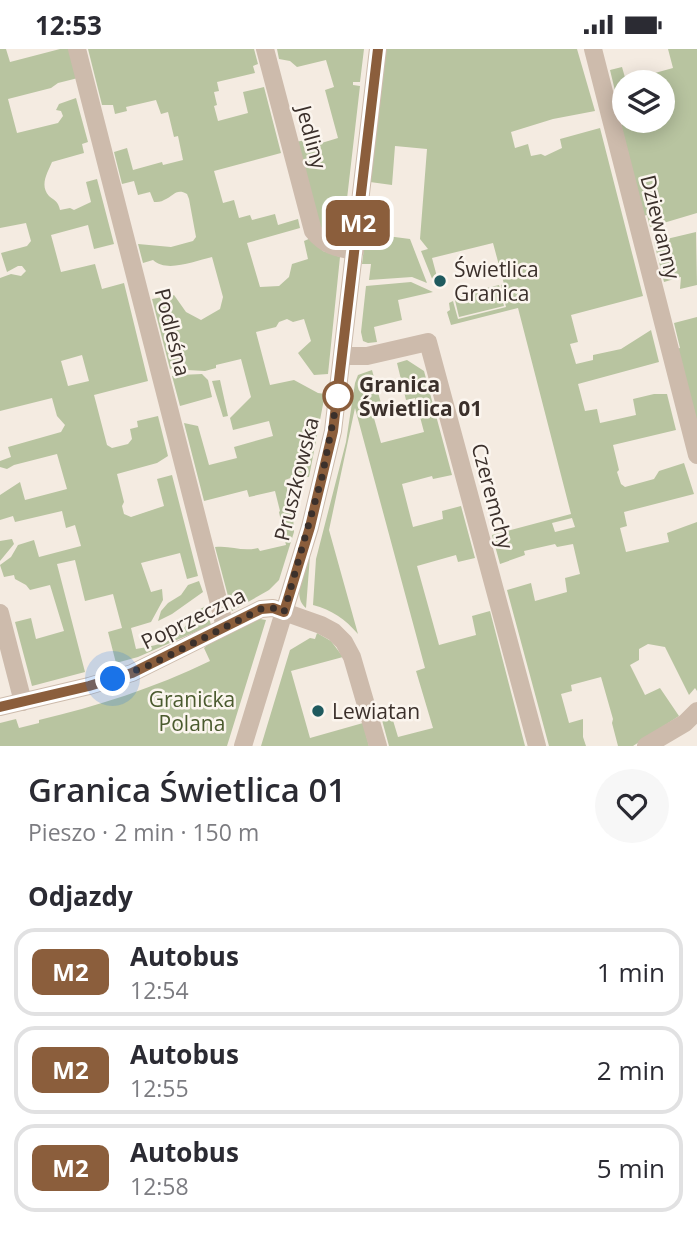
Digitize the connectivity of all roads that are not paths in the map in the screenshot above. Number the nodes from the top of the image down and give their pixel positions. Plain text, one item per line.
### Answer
1 (77, 49) edge
2 (265, 49) edge
3 (378, 49) edge
4 (593, 49) edge
5 (355, 251) junction
6 (343, 356) junction
7 (697, 455) edge
8 (284, 612) junction
9 (0, 613) edge
10 (226, 627) junction
11 (23, 702) junction
12 (0, 707) edge
13 (697, 712) edge
14 (243, 746) edge
15 (378, 746) edge
16 (537, 746) edge
17 (646, 746) edge

1 - 10 street, Podleśna
2 - 5 street, Jedliny
3 - 5 street, Pruszkowska
4 - 7 street, Dziewanny
5 - 6 street, Pruszkowska
6 - 8 street, Pruszkowska
6 - 16 street, Czeremchy
8 - 10 street, Poprzeczna
8 - 14 street, Pruszkowska
8 - 15 street
9 - 11 street
10 - 11 street, Poprzeczna
11 - 12 street, Poprzeczna
13 - 17 street

